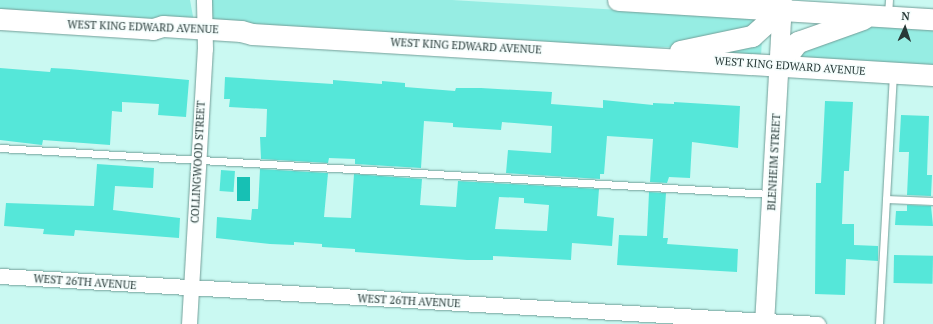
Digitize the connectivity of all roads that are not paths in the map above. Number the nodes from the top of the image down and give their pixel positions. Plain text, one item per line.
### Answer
1 (204, 0) edge
2 (618, 0) edge
3 (782, 5) edge
4 (888, 8) edge
5 (0, 19) edge
6 (933, 19) edge
7 (205, 29) junction
8 (633, 56) junction
9 (779, 66) junction
10 (893, 73) junction
11 (933, 75) edge
12 (0, 148) edge
13 (198, 160) junction
14 (773, 194) junction
15 (886, 198) junction
16 (933, 201) edge
17 (0, 276) edge
18 (192, 289) junction
19 (764, 322) edge
20 (190, 324) edge
21 (818, 324) edge
22 (879, 324) edge

1 - 7 street, COLLINGWOOD STREET
2 - 3 main road
3 - 4 main road
3 - 8 main road
3 - 9 street, BLENHEIM STREET
4 - 6 main road
4 - 9 main road
5 - 7 main road, WEST KING EDWARD AVENUE
7 - 8 main road, WEST KING EDWARD AVENUE
7 - 13 street, COLLINGWOOD STREET
8 - 9 main road, WEST KING EDWARD AVENUE
9 - 10 main road, WEST KING EDWARD AVENUE
9 - 14 street, BLENHEIM STREET
10 - 11 main road, WEST KING EDWARD AVENUE
10 - 15 lane
12 - 13 lane
13 - 14 lane
13 - 18 street, COLLINGWOOD STREET
14 - 19 street, BLENHEIM STREET
15 - 16 lane
15 - 22 lane
17 - 18 street, WEST 26TH AVENUE
18 - 19 street, WEST 26TH AVENUE
18 - 20 street, COLLINGWOOD STREET
19 - 21 street, WEST 26TH AVENUE

